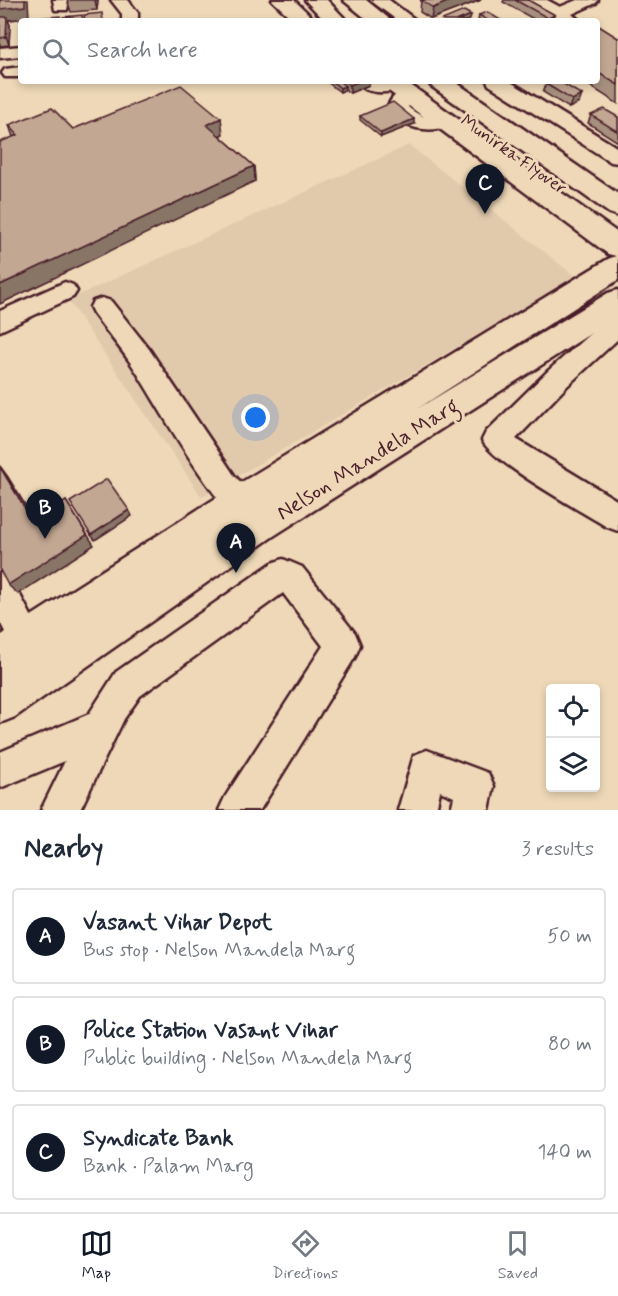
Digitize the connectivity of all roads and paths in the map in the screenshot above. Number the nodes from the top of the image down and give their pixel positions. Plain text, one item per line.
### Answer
1 (119, 0) edge
2 (282, 0) edge
3 (290, 0) edge
4 (315, 0) edge
5 (332, 0) edge
6 (353, 0) edge
7 (535, 0) edge
8 (590, 0) edge
9 (405, 2) dead end
10 (383, 9) edge
11 (565, 17) edge
12 (130, 18) edge
13 (303, 18) edge
14 (310, 18) edge
15 (334, 18) edge
16 (354, 18) edge
17 (402, 18) edge
18 (18, 51) edge
19 (0, 53) edge
20 (370, 84) edge
21 (443, 84) edge
22 (470, 84) edge
23 (501, 84) edge
24 (401, 85) edge
25 (618, 157) edge
26 (618, 183) edge
27 (618, 207) edge
28 (618, 227) edge
29 (618, 247) edge
30 (618, 266) edge
31 (65, 291) dead end
32 (102, 308) dead end
33 (615, 314) edge
34 (0, 322) edge
35 (509, 369) junction
36 (558, 378) junction
37 (250, 514) junction
38 (618, 517) edge
39 (0, 589) edge
40 (28, 642) junction
41 (0, 660) edge
42 (0, 702) edge
43 (102, 727) junction
44 (0, 771) edge
45 (60, 810) edge
46 (238, 810) edge
47 (417, 810) edge
48 (470, 810) edge

1 - 12 street
2 - 13 main road
3 - 14 main road
4 - 15 main road
5 - 16 main road
6 - 10 main road
7 - 11 street
8 - 11 street
9 - 10 street
10 - 17 street
18 - 19 street
20 - 24 street
21 - 27 main road, Munirka Flyover
22 - 26 main road
23 - 25 street
24 - 28 main road, Munirka Flyover
24 - 29 main road
30 - 37 main road, Nelson Mandela Marg
31 - 34 street
32 - 37 street
33 - 35 main road, Nelson Mandela Marg
33 - 36 street
35 - 36 street
35 - 37 main road, Nelson Mandela Marg
36 - 38 street
37 - 40 main road, Nelson Mandela Marg
37 - 42 main road, Nelson Mandela Marg
39 - 40 street
40 - 41 main road, Nelson Mandela Marg
43 - 44 street
43 - 45 street
43 - 46 street
47 - 48 street

